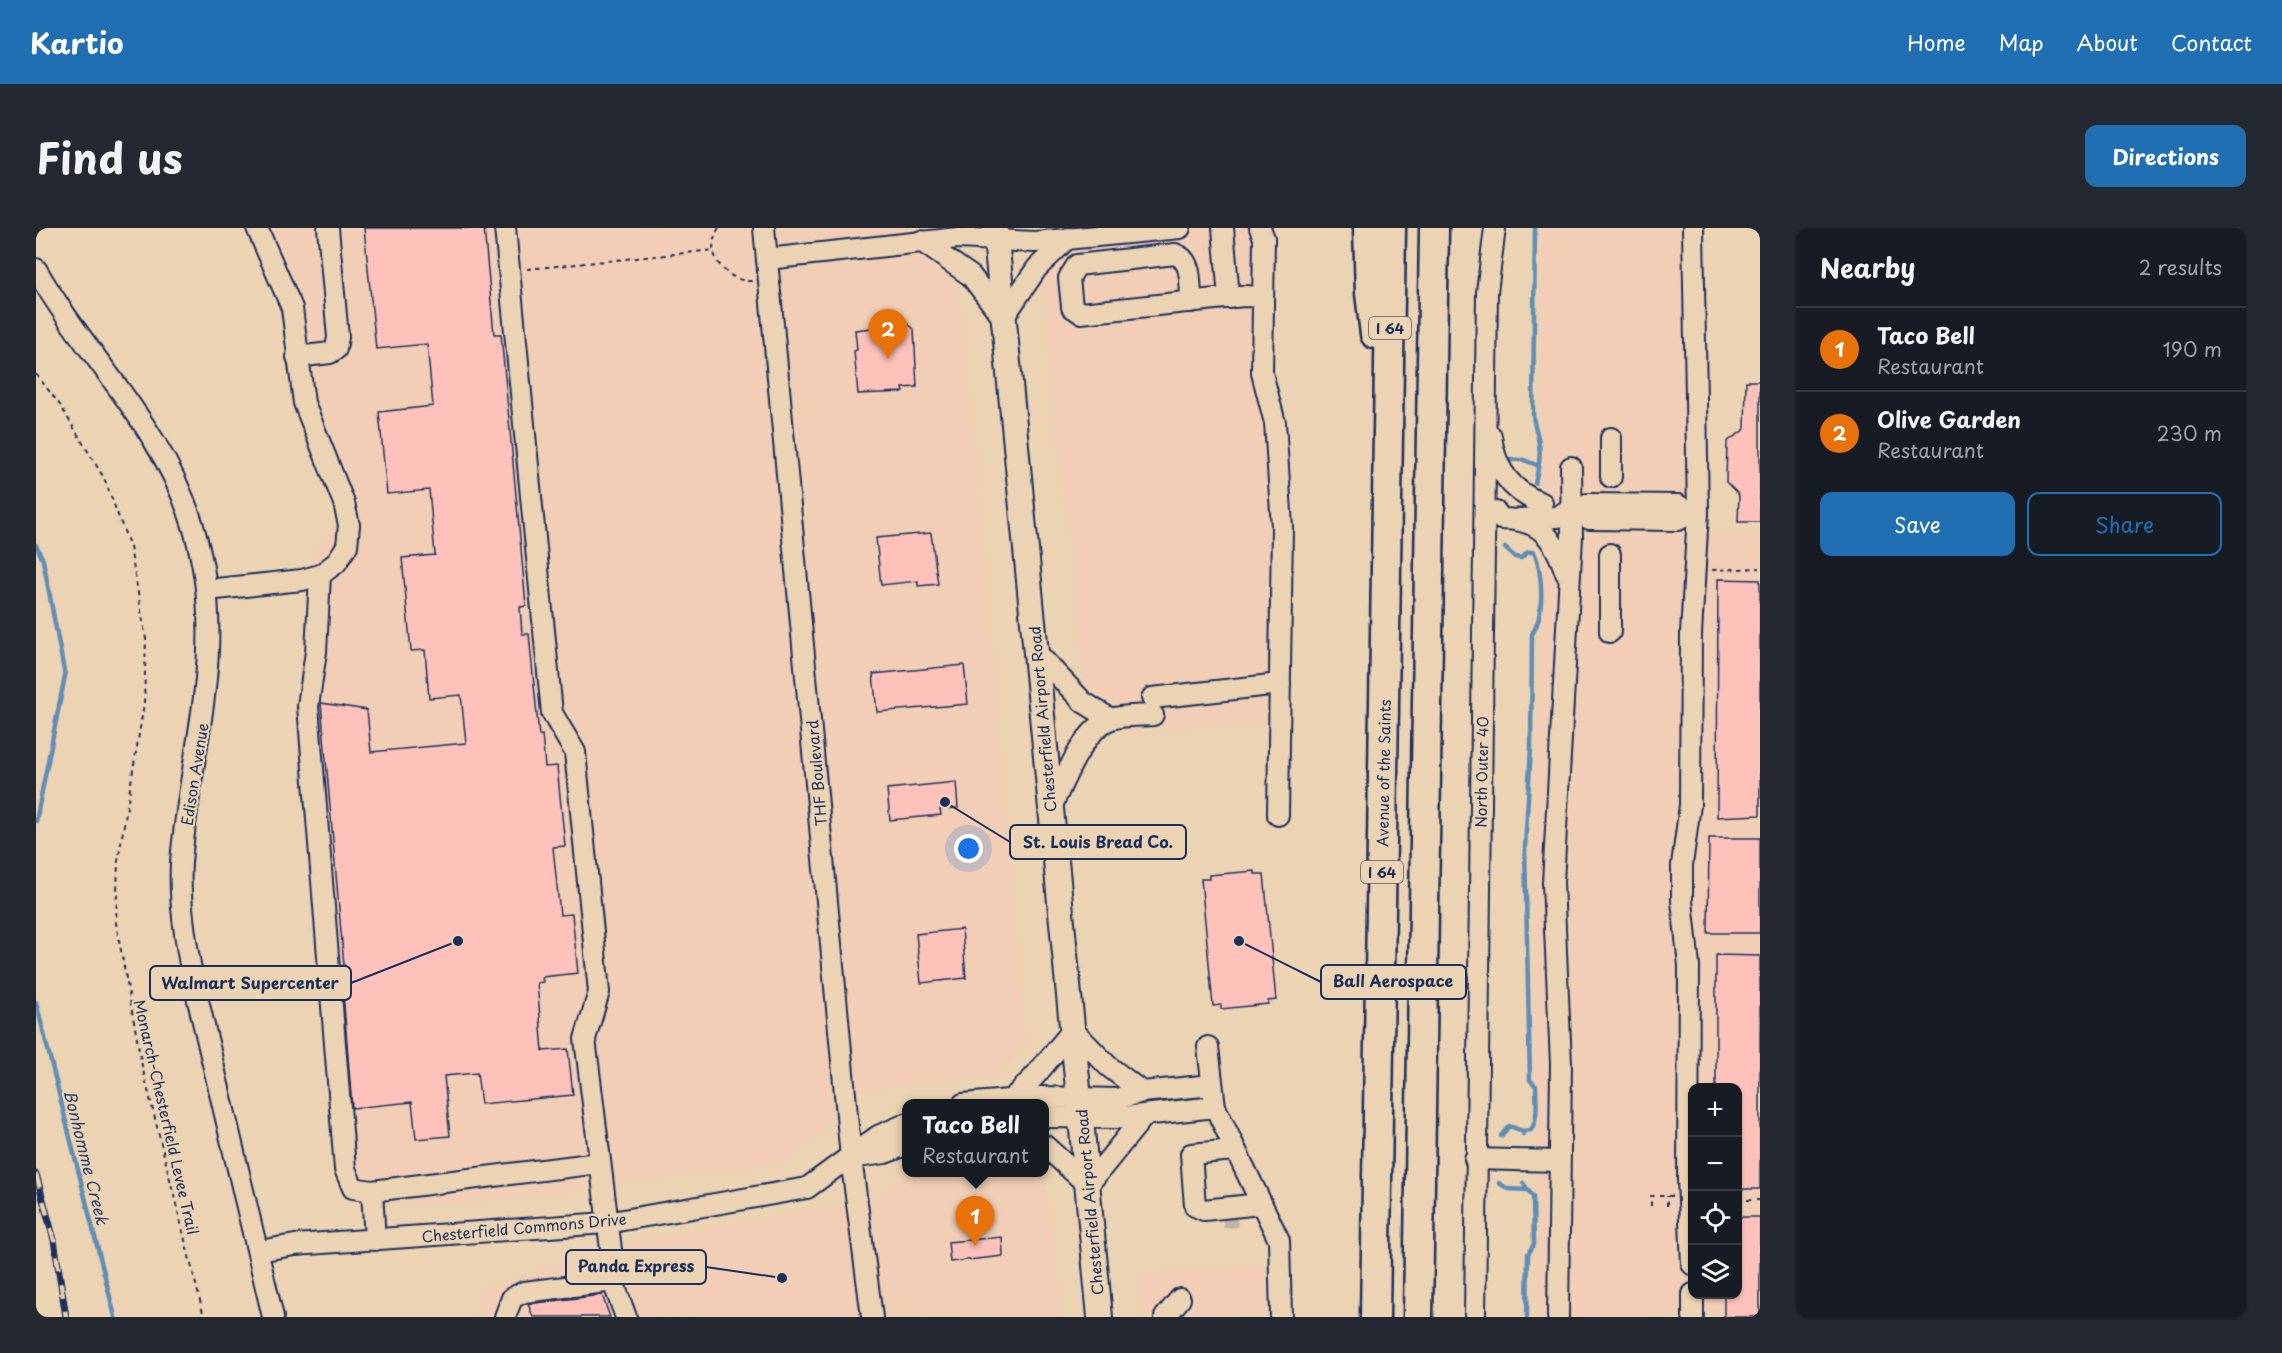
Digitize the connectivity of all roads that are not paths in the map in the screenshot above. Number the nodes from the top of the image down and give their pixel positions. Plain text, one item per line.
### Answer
1 (257, 228) edge
2 (328, 228) edge
3 (505, 228) edge
4 (768, 228) edge
5 (1175, 228) edge
6 (1223, 228) edge
7 (1260, 228) edge
8 (1368, 228) edge
9 (1391, 228) edge
10 (1434, 228) edge
11 (1448, 228) edge
12 (1495, 228) edge
13 (1693, 228) edge
14 (995, 234) edge
15 (1068, 238) junction
16 (921, 241) junction
17 (1172, 254) junction
18 (767, 259) junction
19 (36, 268) edge
20 (1433, 296) junction
21 (1263, 297) junction
22 (1229, 298) junction
23 (1191, 302) junction
24 (1003, 318) junction
25 (297, 357) junction
26 (1486, 398) junction
27 (1388, 428) junction
28 (1611, 438) dead end
29 (1571, 467) dead end
30 (1611, 477) dead end
31 (1542, 503) junction
32 (1490, 512) junction
33 (1572, 512) junction
34 (1694, 513) junction
35 (1519, 519) junction
36 (1610, 554) dead end
37 (320, 575) junction
38 (1569, 581) junction
39 (207, 590) junction
40 (1610, 632) dead end
41 (1036, 652) junction
42 (1280, 684) junction
43 (1111, 719) junction
44 (1050, 810) junction
45 (1278, 815) dead end
46 (1073, 1030) junction
47 (1208, 1047) dead end
48 (1212, 1085) junction
49 (1142, 1092) junction
50 (1011, 1099) joint
51 (1215, 1107) junction
52 (1080, 1108) junction
53 (1049, 1116) edge
54 (1144, 1116) junction
55 (902, 1126) edge
56 (902, 1147) edge
57 (1049, 1150) edge
58 (1234, 1150) junction
59 (851, 1158) junction
60 (1475, 1159) junction
61 (1559, 1161) junction
62 (599, 1163) junction
63 (1088, 1185) junction
64 (372, 1191) junction
65 (1204, 1210) junction
66 (1242, 1211) junction
67 (606, 1223) junction
68 (375, 1240) junction
69 (1691, 1245) edge
70 (258, 1251) junction
71 (614, 1281) junction
72 (1180, 1299) dead end
73 (1693, 1299) edge
74 (273, 1317) edge
75 (505, 1317) edge
76 (626, 1317) edge
77 (872, 1317) edge
78 (1100, 1317) edge
79 (1165, 1317) edge
80 (1281, 1317) edge
81 (1375, 1317) edge
82 (1418, 1317) edge
83 (1475, 1317) edge
84 (1558, 1317) edge
85 (1693, 1317) edge

1 - 25 street
2 - 25 street
3 - 62 street
4 - 18 street, THF Boulevard
5 - 15 street
5 - 17 street
6 - 22 street
7 - 21 street
8 - 27 highway
9 - 27 highway, Avenue of the Saints / I 64
10 - 20 highway, I 64
11 - 20 highway
12 - 26 street, North Outer 40
13 - 34 street
14 - 15 street
14 - 16 street
14 - 24 main road, Chesterfield Airport Road
15 - 24 street
16 - 18 street
16 - 24 street
17 - 23 street
17 - 23 street
18 - 59 street, THF Boulevard
19 - 39 street, Edison Avenue
20 - 82 highway, I 64
21 - 22 street
21 - 42 street
22 - 23 street
24 - 41 main road, Chesterfield Airport Road
25 - 37 street
26 - 31 street
26 - 32 street, North Outer 40
27 - 81 highway, Avenue of the Saints / I 64
28 - 30 street
29 - 33 street
31 - 32 street
31 - 33 street
32 - 35 street
32 - 60 street, North Outer 40
33 - 34 street
33 - 35 street
33 - 38 street
34 - 69 street
35 - 38 street
36 - 40 street
37 - 39 street
37 - 64 street
38 - 61 street
39 - 70 street, Edison Avenue
41 - 43 street
41 - 44 main road, Chesterfield Airport Road
42 - 43 street
42 - 45 street
43 - 44 street
44 - 46 main road, Chesterfield Airport Road
46 - 49 street
46 - 50 street
46 - 52 main road, Chesterfield Airport Road
47 - 48 street
48 - 49 street
48 - 51 street
49 - 52 street
50 - 52 street
51 - 54 street
51 - 58 street
52 - 53 street
52 - 54 street
52 - 63 main road, Chesterfield Airport Road
54 - 63 street
55 - 59 street, Chesterfield Commons Drive
56 - 59 street, Chesterfield Commons Drive
57 - 63 street
58 - 65 street
58 - 66 street
59 - 67 street, Chesterfield Commons Drive
59 - 77 street, THF Boulevard
60 - 61 street
60 - 83 street, North Outer 40
61 - 84 street
62 - 64 street
62 - 67 street
63 - 78 main road, Chesterfield Airport Road
64 - 68 street
65 - 66 street
65 - 66 street
66 - 80 street
67 - 68 street, Chesterfield Commons Drive
67 - 71 street
68 - 70 street, Chesterfield Commons Drive
70 - 74 street, Edison Avenue
71 - 75 street
71 - 76 street
72 - 79 street
73 - 85 street

